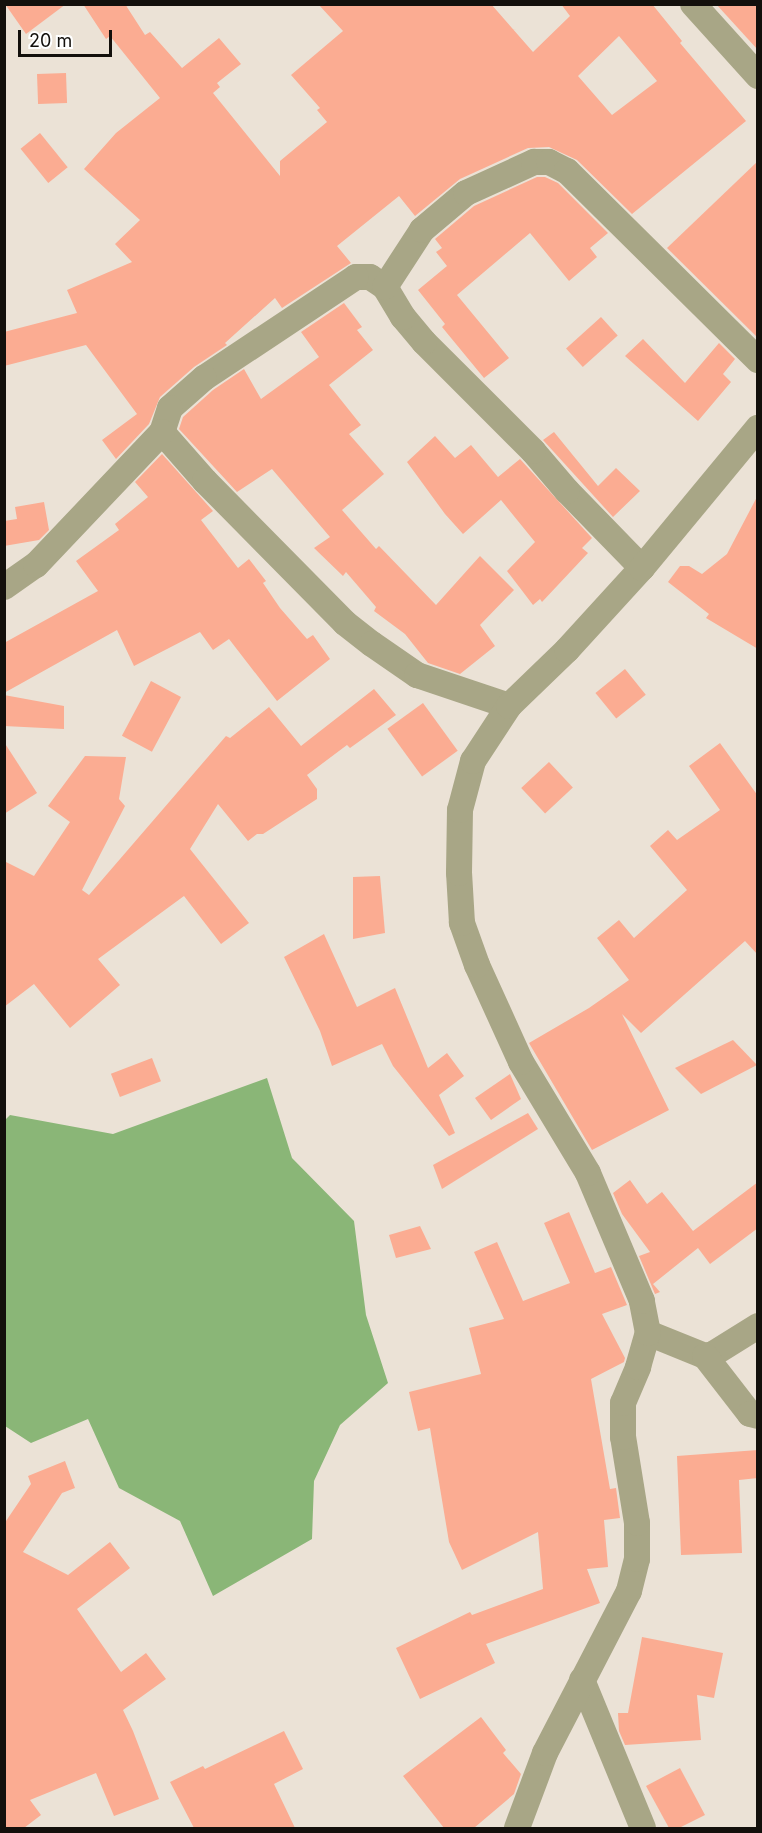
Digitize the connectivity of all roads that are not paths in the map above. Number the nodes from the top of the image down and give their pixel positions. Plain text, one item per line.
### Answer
1 (693, 4) edge
2 (758, 76) edge
3 (385, 287) junction
4 (758, 360) edge
5 (162, 432) junction
6 (753, 442) edge
7 (642, 568) junction
8 (4, 587) edge
9 (509, 706) junction
10 (758, 1326) edge
11 (648, 1333) junction
12 (705, 1356) junction
13 (758, 1416) edge
14 (582, 1680) junction
15 (517, 1828) edge
16 (643, 1828) edge

1 - 2 street
3 - 4 street
3 - 5 street
3 - 7 street
5 - 8 street
5 - 9 street
6 - 7 street
7 - 9 street
9 - 11 street
10 - 12 street
11 - 12 street
11 - 14 street
12 - 13 street
14 - 15 street
14 - 16 street

